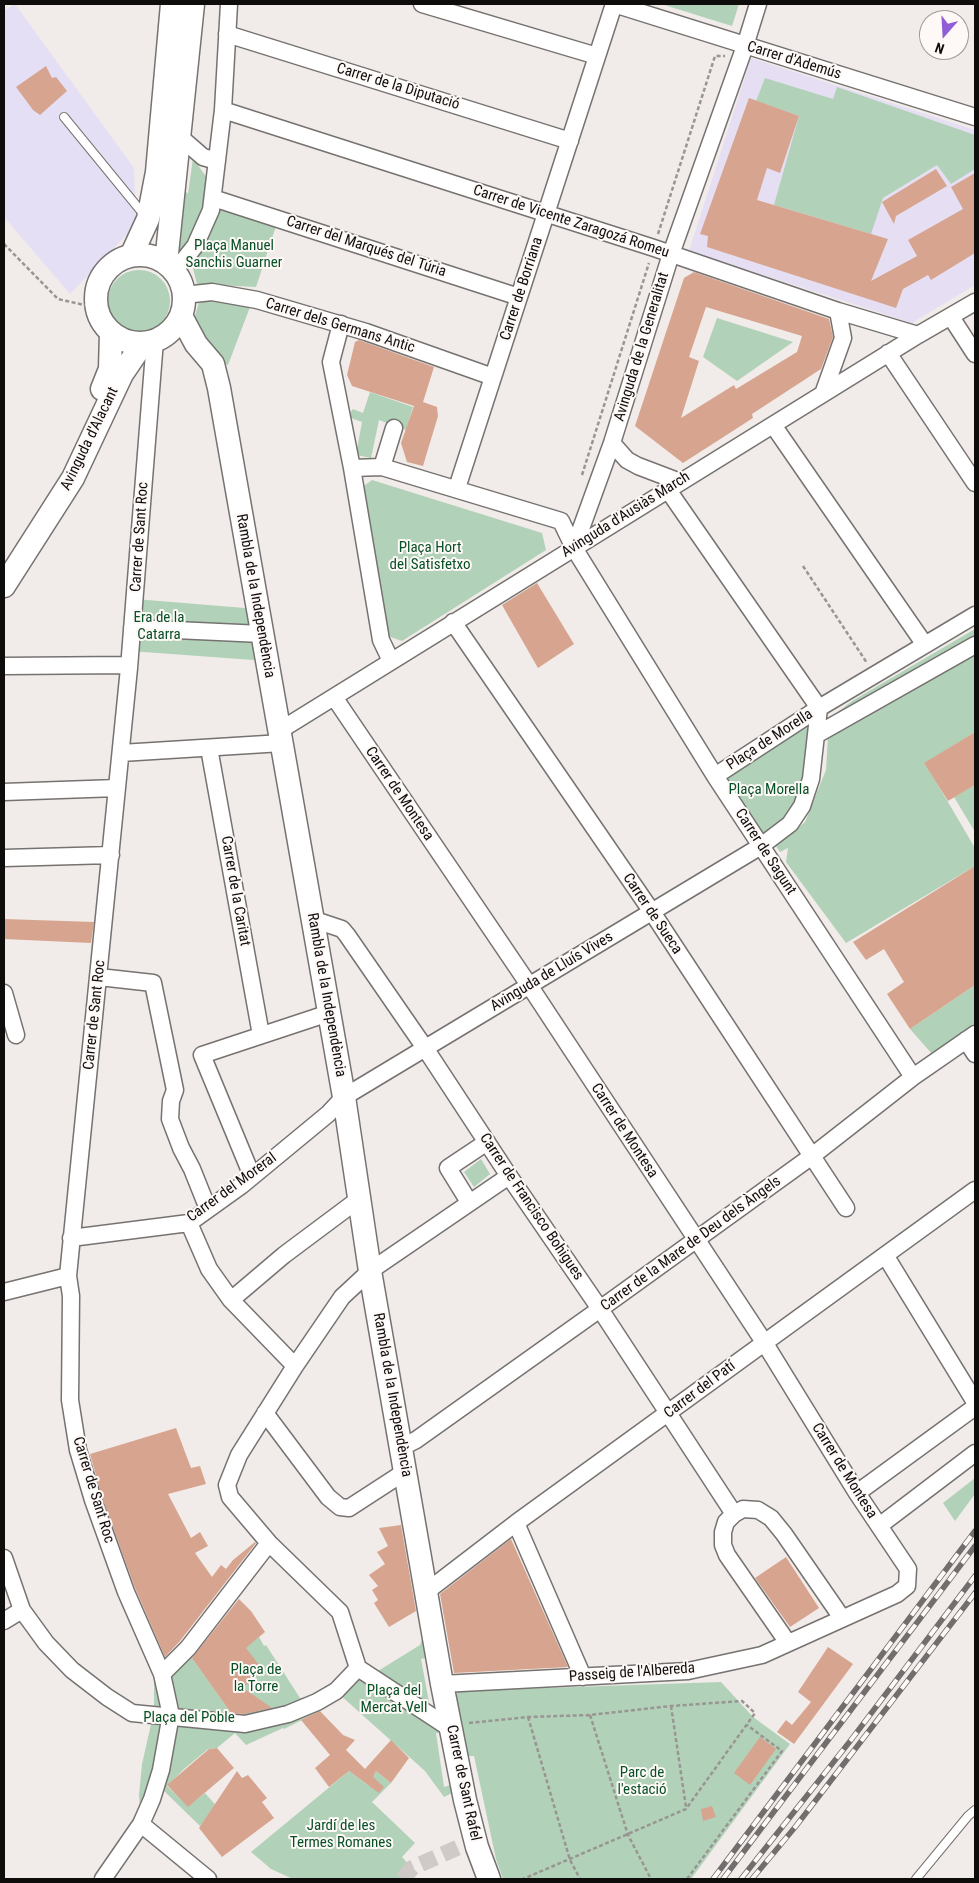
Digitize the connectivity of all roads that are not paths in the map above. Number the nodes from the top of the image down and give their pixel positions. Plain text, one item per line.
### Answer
1 (172, 4) edge
2 (193, 4) edge
3 (229, 4) edge
4 (422, 4) edge
5 (614, 4) edge
6 (758, 4) edge
7 (227, 34) junction
8 (745, 46) junction
9 (597, 56) junction
10 (223, 110) junction
11 (64, 117) dead end
12 (975, 117) edge
13 (180, 137) junction
14 (570, 141) junction
15 (217, 160) junction
16 (212, 198) junction
17 (546, 214) junction
18 (148, 219) junction
19 (671, 254) junction
20 (131, 256) junction
21 (168, 265) junction
22 (519, 297) junction
23 (975, 302) edge
24 (183, 306) junction
25 (838, 311) junction
26 (951, 316) junction
27 (341, 324) junction
28 (111, 332) junction
29 (918, 334) junction
30 (149, 342) junction
31 (888, 353) junction
32 (975, 354) edge
33 (493, 377) junction
34 (823, 394) junction
35 (773, 425) junction
36 (394, 428) dead end
37 (612, 443) junction
38 (382, 467) junction
39 (352, 468) junction
40 (975, 483) edge
41 (674, 486) junction
42 (457, 488) junction
43 (574, 548) junction
44 (4, 563) edge
45 (4, 586) edge
46 (975, 615) edge
47 (453, 622) junction
48 (132, 628) junction
49 (262, 634) junction
50 (925, 645) junction
51 (975, 646) edge
52 (391, 660) junction
53 (129, 664) junction
54 (4, 666) edge
55 (334, 697) junction
56 (819, 708) junction
57 (816, 735) junction
58 (280, 737) junction
59 (209, 748) junction
60 (121, 753) junction
61 (715, 776) junction
62 (117, 788) junction
63 (4, 792) edge
64 (762, 846) junction
65 (111, 855) junction
66 (4, 858) edge
67 (652, 912) junction
68 (312, 919) junction
69 (99, 977) junction
70 (529, 985) junction
71 (5, 1006) edge
72 (329, 1013) junction
73 (16, 1035) dead end
74 (261, 1035) junction
75 (971, 1037) edge
76 (425, 1048) junction
77 (975, 1054) edge
78 (913, 1077) junction
79 (344, 1098) junction
80 (487, 1142) junction
81 (812, 1156) junction
82 (252, 1176) junction
83 (509, 1176) junction
84 (975, 1190) edge
85 (359, 1199) junction
86 (470, 1202) junction
87 (846, 1208) dead end
88 (208, 1209) junction
89 (189, 1223) junction
90 (71, 1238) junction
91 (696, 1239) junction
92 (885, 1255) junction
93 (370, 1270) junction
94 (68, 1276) junction
95 (4, 1292) edge
96 (231, 1300) junction
97 (600, 1309) junction
98 (764, 1342) junction
99 (295, 1366) junction
100 (975, 1402) edge
101 (975, 1407) edge
102 (266, 1413) junction
103 (668, 1414) junction
104 (402, 1448) junction
105 (975, 1453) edge
106 (406, 1471) junction
107 (857, 1493) junction
108 (734, 1514) junction
109 (516, 1523) junction
110 (879, 1526) junction
111 (269, 1543) junction
112 (4, 1558) edge
113 (908, 1569) joint
114 (426, 1592) junction
115 (22, 1610) junction
116 (842, 1618) junction
117 (4, 1621) edge
118 (788, 1643) junction
119 (358, 1668) junction
120 (162, 1674) junction
121 (583, 1677) junction
122 (442, 1684) junction
123 (170, 1718) junction
124 (453, 1725) road end
125 (975, 1810) edge
126 (141, 1824) junction
127 (103, 1879) edge
128 (208, 1879) edge
129 (489, 1879) edge
130 (916, 1879) edge

1 - 18 street
2 - 13 street
3 - 7 street
4 - 9 street
5 - 8 street, Carrer d'Ademús
5 - 9 street, Carrer de Borriana
6 - 8 street, Avinguda de la Generalitat
7 - 10 street
7 - 14 street, Carrer de la Diputació
8 - 12 street, Carrer d'Ademús
8 - 19 street, Avinguda de la Generalitat
9 - 14 street, Carrer de Borriana
10 - 15 street
10 - 17 street, Carrer de Vicente Zaragozá Romeu
11 - 18 lane
13 - 15 street
13 - 21 street
14 - 17 street, Carrer de Borriana
15 - 16 street
16 - 21 street
16 - 22 street, Carrer del Marqués del Túria
17 - 19 street, Carrer de Vicente Zaragozá Romeu
17 - 22 street, Carrer de Borriana
18 - 20 street
19 - 25 street, Carrer de Vicente Zaragozá Romeu
19 - 37 street, Avinguda de la Generalitat
20 - 21 street
20 - 28 street
21 - 24 street
22 - 33 street, Carrer de Borriana
23 - 26 street, Avinguda d'Ausiàs March
24 - 27 street, Carrer dels Germans Antic
24 - 30 street
24 - 49 street, Rambla de la Independència
25 - 29 street, Carrer de Vicente Zaragozá Romeu
25 - 34 street
26 - 29 street, Avinguda d'Ausiàs March
26 - 32 street
27 - 33 street, Carrer dels Germans Antic
27 - 39 street
28 - 30 street
28 - 44 street, Avinguda d'Alacant
29 - 31 street, Avinguda d'Ausiàs March
30 - 45 street, Avinguda d'Alacant
30 - 48 street, Carrer de Sant Roc
31 - 34 street, Avinguda d'Ausiàs March
31 - 40 street
33 - 42 street, Carrer de Borriana
34 - 35 street, Avinguda d'Ausiàs March
35 - 41 street, Avinguda d'Ausiàs March
35 - 50 street
36 - 38 street
37 - 41 street
37 - 43 street, Avinguda de la Generalitat
38 - 39 street, Carrer de Sagunt
38 - 42 street, Carrer de Sagunt
39 - 52 street
41 - 43 street, Avinguda d'Ausiàs March
41 - 56 street
42 - 43 street, Carrer de Sagunt
43 - 47 street, Avinguda d'Ausiàs March
43 - 61 street, Carrer de Sagunt
46 - 50 street
47 - 52 street, Avinguda d'Ausiàs March
47 - 67 street, Carrer de Sueca
48 - 49 street
48 - 53 street, Carrer de Sant Roc
49 - 58 street, Rambla de la Independència
50 - 56 street
51 - 57 street
52 - 55 street, Avinguda d'Ausiàs March
53 - 54 street
53 - 60 street, Carrer de Sant Roc
55 - 58 street, Avinguda d'Ausiàs March
55 - 70 street, Carrer de Montesa
56 - 57 street, Plaça de Morella
56 - 61 street, Plaça de Morella
57 - 64 street, Plaça de Morella
58 - 59 street
58 - 68 street, Rambla de la Independència
59 - 60 street
59 - 74 street, Carrer de la Caritat
60 - 62 street, Carrer de Sant Roc
61 - 64 street, Carrer de Sagunt
62 - 63 street
62 - 65 street, Carrer de Sant Roc
64 - 67 street, Avinguda de Lluís Vives
64 - 78 street, Carrer de Sagunt
65 - 66 street
65 - 69 street, Carrer de Sant Roc
67 - 70 street, Avinguda de Lluís Vives
67 - 81 street, Carrer de Sueca
68 - 72 street, Rambla de la Independència
68 - 76 street, Carrer de Francisco Bohigues
69 - 88 street
69 - 90 street, Carrer de Sant Roc
70 - 76 street, Avinguda de Lluís Vives
70 - 91 street, Carrer de Montesa
71 - 73 street
72 - 74 street
72 - 79 street, Rambla de la Independència
74 - 82 street
75 - 77 street
75 - 78 street, Carrer de la Mare de Deu dels Àngels
76 - 79 street, Avinguda de Lluís Vives
76 - 80 street, Carrer de Francisco Bohigues
78 - 81 street, Carrer de la Mare de Deu dels Àngels
79 - 82 street, Carrer del Moreral
79 - 85 street, Rambla de la Independència
80 - 83 street, Carrer de Francisco Bohigues
80 - 86 street
81 - 87 street, Carrer de Sueca
81 - 91 street, Carrer de la Mare de Deu dels Àngels
82 - 88 street, Carrer del Moreral
83 - 86 street
83 - 97 street, Carrer de Francisco Bohigues
84 - 92 street, Carrer del Patí
85 - 93 street, Rambla de la Independència
85 - 96 street
86 - 93 street
88 - 89 street, Carrer del Moreral
89 - 90 street, Carrer del Moreral
89 - 96 street
90 - 94 street, Carrer de Sant Roc
91 - 97 street, Carrer de la Mare de Deu dels Àngels
91 - 98 street, Carrer de Montesa
92 - 98 street, Carrer del Patí
92 - 100 street
93 - 99 street
93 - 104 street, Rambla de la Independència
94 - 95 street
94 - 120 street, Carrer de Sant Roc
96 - 99 street
97 - 103 street, Carrer de Francisco Bohigues
97 - 104 street, Carrer de la Mare de Deu dels Àngels
98 - 103 street, Carrer del Patí
98 - 107 street, Carrer de Montesa
99 - 102 street
101 - 107 street
102 - 106 street
102 - 111 street
103 - 108 street, Carrer de Francisco Bohigues
103 - 109 street, Carrer del Patí
104 - 106 street, Rambla de la Independència
105 - 110 street
106 - 114 street, Rambla de la Independència
107 - 110 street, Carrer de Montesa
108 - 116 street
108 - 118 street
109 - 114 street, Carrer del Patí
109 - 121 street
110 - 113 street, Carrer de Montesa
111 - 119 street
111 - 120 street
112 - 115 street
113 - 116 street, Passeig de l'Albereda
114 - 122 street, Rambla de la Independència
115 - 117 street
115 - 123 street
116 - 118 street, Passeig de l'Albereda
118 - 121 street, Passeig de l'Albereda
119 - 123 street
119 - 124 street
120 - 123 street
121 - 122 street, Passeig de l'Albereda
122 - 129 street, Carrer de Sant Rafel
123 - 126 street
125 - 130 lane
126 - 127 street
126 - 128 street

